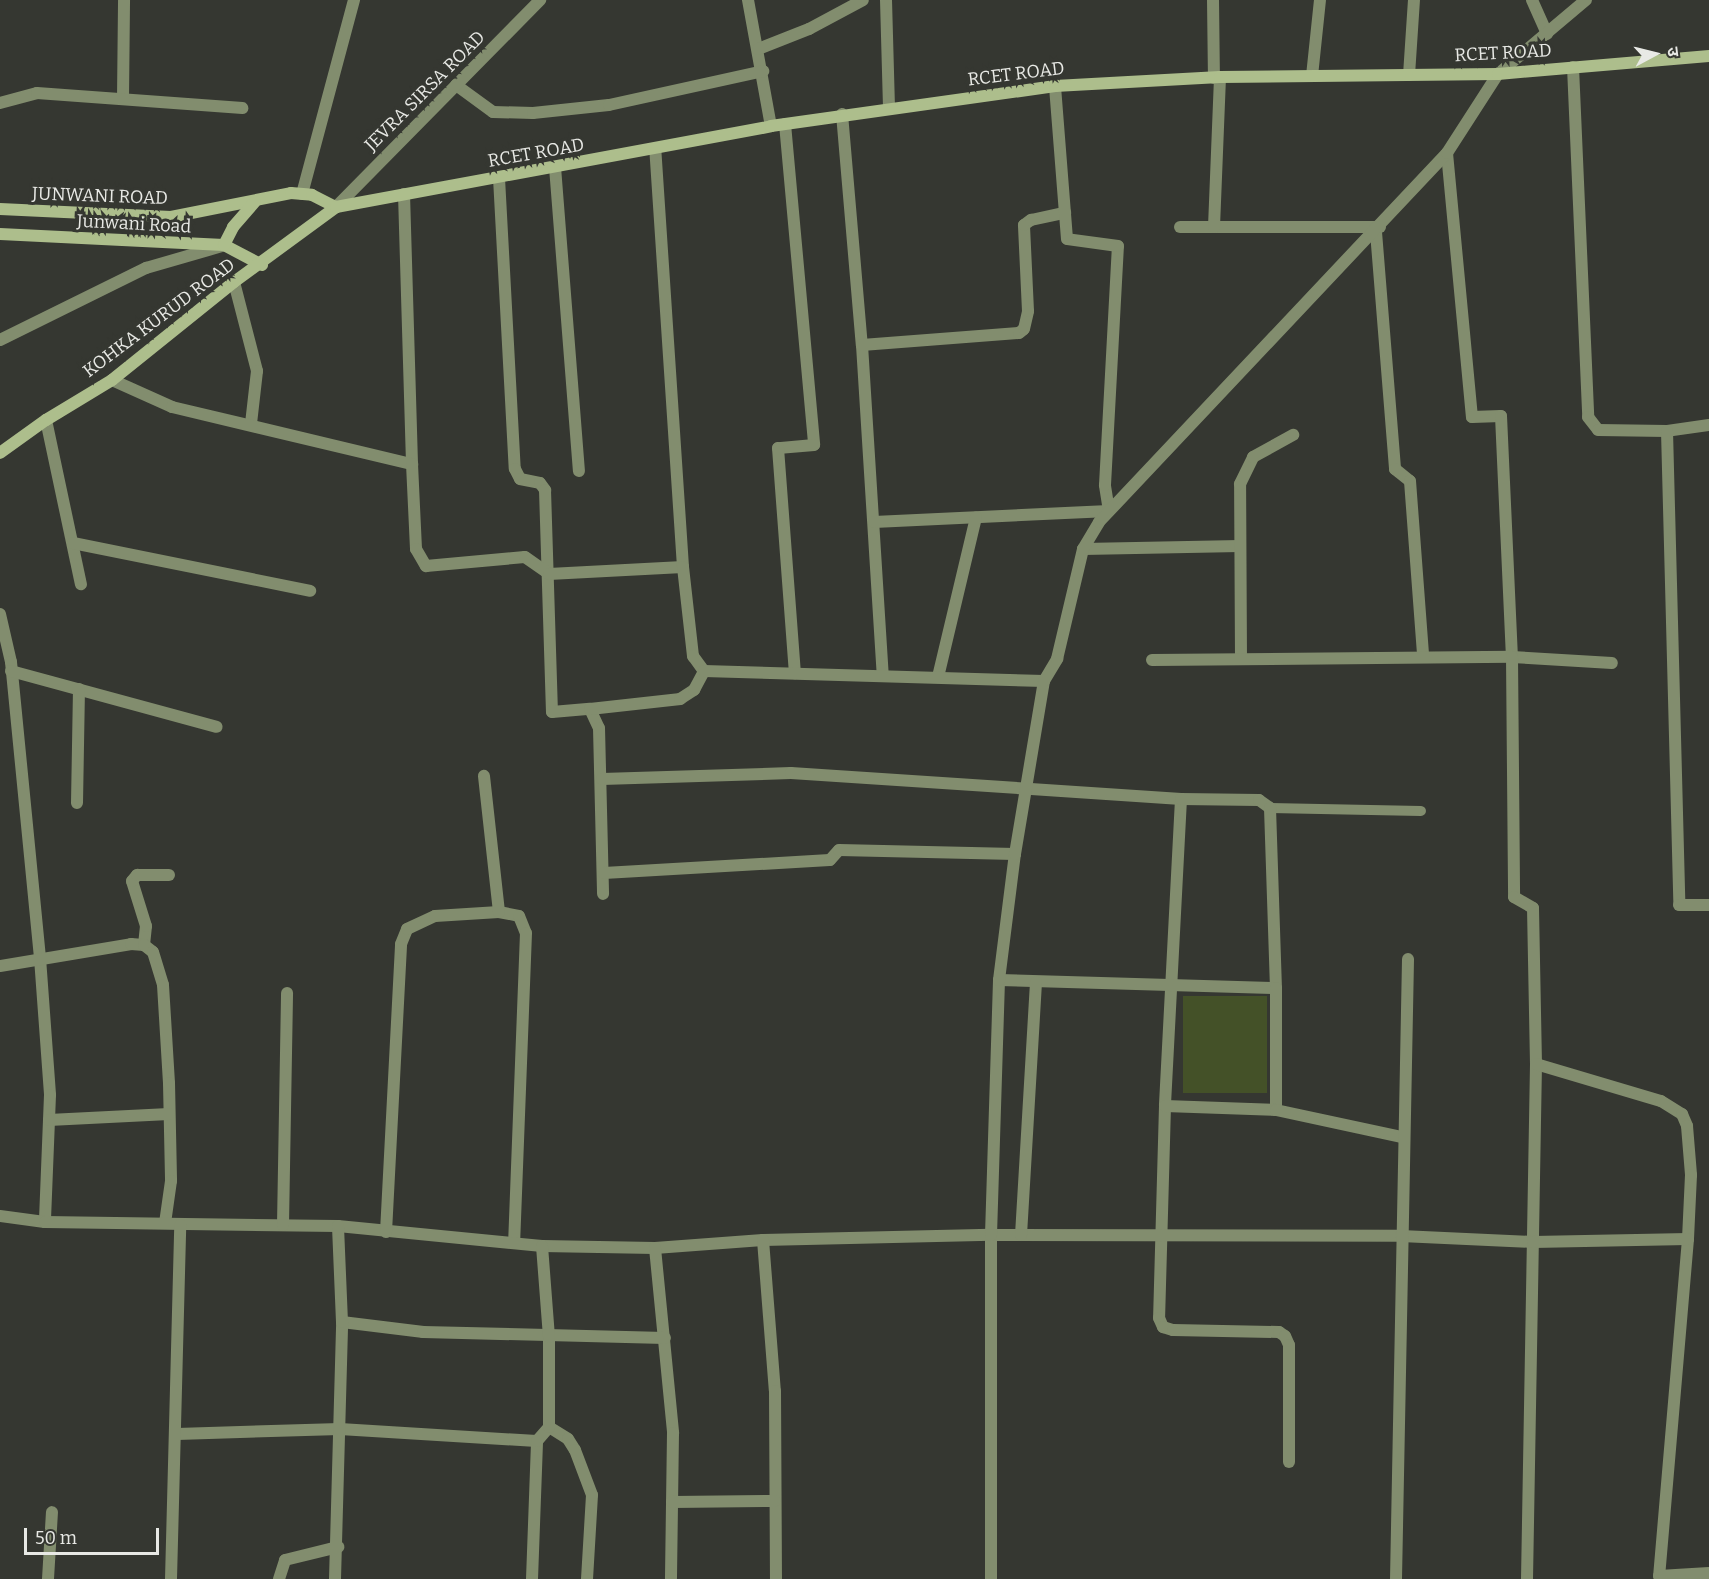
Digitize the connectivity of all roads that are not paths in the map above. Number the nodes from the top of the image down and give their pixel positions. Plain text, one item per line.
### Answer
1 (124, 0) edge
2 (354, 0) edge
3 (540, 0) edge
4 (748, 0) edge
5 (863, 0) edge
6 (886, 0) edge
7 (1213, 0) edge
8 (1320, 0) edge
9 (1414, 0) edge
10 (1532, 0) edge
11 (1586, 0) edge
12 (1546, 34) junction
13 (758, 49) junction
14 (1709, 56) edge
15 (1573, 67) junction
16 (763, 71) junction
17 (1498, 74) junction
18 (1409, 75) junction
19 (1312, 76) junction
20 (1217, 77) junction
21 (456, 85) junction
22 (1055, 86) junction
23 (123, 99) junction
24 (0, 103) edge
25 (242, 108) dead end
26 (889, 108) junction
27 (842, 114) junction
28 (785, 124) junction
29 (771, 126) junction
30 (655, 150) junction
31 (1447, 153) junction
32 (555, 167) junction
33 (499, 178) junction
34 (302, 194) junction
35 (404, 194) junction
36 (255, 202) junction
37 (336, 207) junction
38 (0, 209) edge
39 (1065, 213) junction
40 (1180, 227) dead end
41 (1214, 227) junction
42 (1378, 230) junction
43 (0, 234) edge
44 (224, 245) junction
45 (262, 265) junction
46 (234, 282) junction
47 (0, 340) edge
48 (862, 345) junction
49 (112, 380) junction
50 (46, 420) junction
51 (251, 424) junction
52 (1709, 425) edge
53 (1667, 431) junction
54 (1293, 435) dead end
55 (0, 453) edge
56 (412, 464) junction
57 (579, 471) dead end
58 (1109, 511) junction
59 (976, 517) junction
60 (874, 522) junction
61 (73, 543) junction
62 (1239, 546) junction
63 (1083, 549) junction
64 (683, 567) junction
65 (549, 574) junction
66 (81, 584) dead end
67 (310, 591) dead end
68 (0, 614) edge
69 (1423, 655) junction
70 (1512, 657) junction
71 (1241, 658) junction
72 (1152, 660) dead end
73 (1612, 663) dead end
74 (11, 671) junction
75 (704, 671) junction
76 (795, 673) junction
77 (883, 675) junction
78 (938, 677) junction
79 (1044, 681) junction
80 (80, 689) junction
81 (590, 709) junction
82 (217, 727) dead end
83 (484, 776) dead end
84 (602, 779) junction
85 (1027, 790) junction
86 (1181, 799) junction
87 (76, 803) dead end
88 (1270, 808) junction
89 (1421, 811) dead end
90 (1015, 854) junction
91 (604, 873) junction
92 (169, 876) dead end
93 (603, 894) dead end
94 (1709, 905) edge
95 (499, 912) junction
96 (144, 945) junction
97 (40, 958) junction
98 (1408, 959) dead end
99 (0, 966) edge
100 (999, 980) junction
101 (1036, 982) junction
102 (1170, 987) junction
103 (1276, 988) junction
104 (287, 993) dead end
105 (1536, 1064) junction
106 (1165, 1106) junction
107 (1276, 1110) junction
108 (170, 1114) junction
109 (49, 1120) junction
110 (1402, 1137) junction
111 (0, 1216) edge
112 (45, 1222) junction
113 (165, 1223) junction
114 (180, 1225) junction
115 (283, 1225) junction
116 (338, 1226) junction
117 (386, 1232) junction
118 (991, 1235) junction
119 (1021, 1235) junction
120 (1160, 1236) junction
121 (1401, 1236) junction
122 (1688, 1239) junction
123 (763, 1240) junction
124 (1533, 1242) junction
125 (513, 1243) junction
126 (542, 1246) junction
127 (655, 1248) junction
128 (342, 1322) junction
129 (549, 1337) junction
130 (665, 1338) junction
131 (549, 1427) junction
132 (340, 1429) junction
133 (177, 1434) junction
134 (537, 1441) junction
135 (1289, 1462) dead end
136 (775, 1501) junction
137 (672, 1502) junction
138 (52, 1512) dead end
139 (338, 1548) junction
140 (1709, 1573) edge
141 (1659, 1577) edge
142 (48, 1579) edge
143 (171, 1579) edge
144 (279, 1579) edge
145 (335, 1579) edge
146 (532, 1579) edge
147 (587, 1579) edge
148 (671, 1579) edge
149 (776, 1579) edge
150 (991, 1579) edge
151 (1396, 1579) edge
152 (1527, 1579) edge

1 - 23 street
2 - 34 street
3 - 21 street, JEVRA SIRSA ROAD
4 - 13 street
5 - 13 street
6 - 26 street
7 - 20 street
8 - 19 street
9 - 18 street
10 - 12 street
11 - 12 street
12 - 17 street
13 - 16 street
14 - 15 main road, RCET ROAD
15 - 17 main road, RCET ROAD
15 - 53 street
16 - 21 street
16 - 29 street
17 - 18 main road, RCET ROAD
17 - 31 street
18 - 19 main road, RCET ROAD
19 - 20 main road, RCET ROAD
20 - 22 main road, RCET ROAD
20 - 41 street
21 - 37 street, JEVRA SIRSA ROAD
22 - 26 main road, RCET ROAD
22 - 39 street
23 - 24 street
23 - 25 street
26 - 27 main road, RCET ROAD
27 - 28 main road, RCET ROAD
27 - 48 street
28 - 29 main road, RCET ROAD
28 - 76 street
29 - 30 main road, RCET ROAD
30 - 32 main road, RCET ROAD
30 - 64 street
31 - 42 street
31 - 70 street
32 - 33 main road, RCET ROAD
32 - 57 street
33 - 35 main road, RCET ROAD
33 - 65 street
34 - 36 main road, JUNWANI ROAD
34 - 37 main road
35 - 37 main road, RCET ROAD
35 - 56 street
36 - 38 main road, JUNWANI ROAD
36 - 44 main road
37 - 45 main road, KOHKA KURUD ROAD
39 - 48 street
39 - 58 street
40 - 41 street
41 - 42 street
42 - 58 street
42 - 69 street
43 - 44 main road, Junwani Road
44 - 45 main road, Junwani Road
44 - 47 street
45 - 46 main road, KOHKA KURUD ROAD
46 - 49 main road, KOHKA KURUD ROAD
46 - 51 street
48 - 60 street
49 - 50 main road, KOHKA KURUD ROAD
49 - 51 street
50 - 55 main road, KOHKA KURUD ROAD
50 - 61 street
51 - 56 street
52 - 53 street
53 - 94 street
54 - 62 street
56 - 65 street
58 - 59 street
58 - 63 street
59 - 60 street
59 - 78 street
60 - 77 street
61 - 66 street
61 - 67 street
62 - 63 street
62 - 71 street
63 - 79 street
64 - 65 street
64 - 75 street
65 - 81 street
68 - 74 street
69 - 70 street
69 - 71 street
70 - 73 street
70 - 105 street
71 - 72 street
74 - 80 street
74 - 97 street
75 - 76 street
75 - 81 street
76 - 77 street
77 - 78 street
78 - 79 street
79 - 85 street
80 - 82 street
80 - 87 street
81 - 84 street
83 - 95 street
84 - 85 street
84 - 91 street
85 - 86 street
85 - 90 street
86 - 88 street
86 - 102 street
88 - 89 lane
88 - 103 street
90 - 91 street
90 - 100 street
91 - 93 street
92 - 96 street
95 - 117 street
95 - 125 street
96 - 97 street
96 - 108 street
97 - 99 street
97 - 109 street
98 - 110 street
100 - 101 street
100 - 118 street
101 - 102 street
101 - 119 street
102 - 103 street
102 - 106 street
103 - 107 street
104 - 115 street
105 - 122 street
105 - 124 street
106 - 107 street
106 - 120 street
107 - 110 street
108 - 109 street
108 - 113 street
109 - 112 street
110 - 121 street
111 - 112 street
112 - 113 street
113 - 114 street
114 - 115 street
114 - 133 street
115 - 116 street
116 - 117 street
116 - 128 street
117 - 125 street
118 - 119 street
118 - 123 street
118 - 150 street
119 - 120 street
120 - 121 street
120 - 135 street
121 - 124 street
121 - 151 street
122 - 124 street
122 - 141 street
123 - 127 street
123 - 136 street
124 - 152 street
125 - 126 street
126 - 127 street
126 - 129 street
127 - 130 street
128 - 129 street
128 - 132 street
129 - 130 street
129 - 131 street
130 - 137 street
131 - 134 street
131 - 147 street
132 - 133 street
132 - 134 street
132 - 139 street
133 - 143 street
134 - 146 street
136 - 137 street
136 - 149 street
137 - 148 street
138 - 142 street
139 - 144 street
139 - 145 street
140 - 141 street

